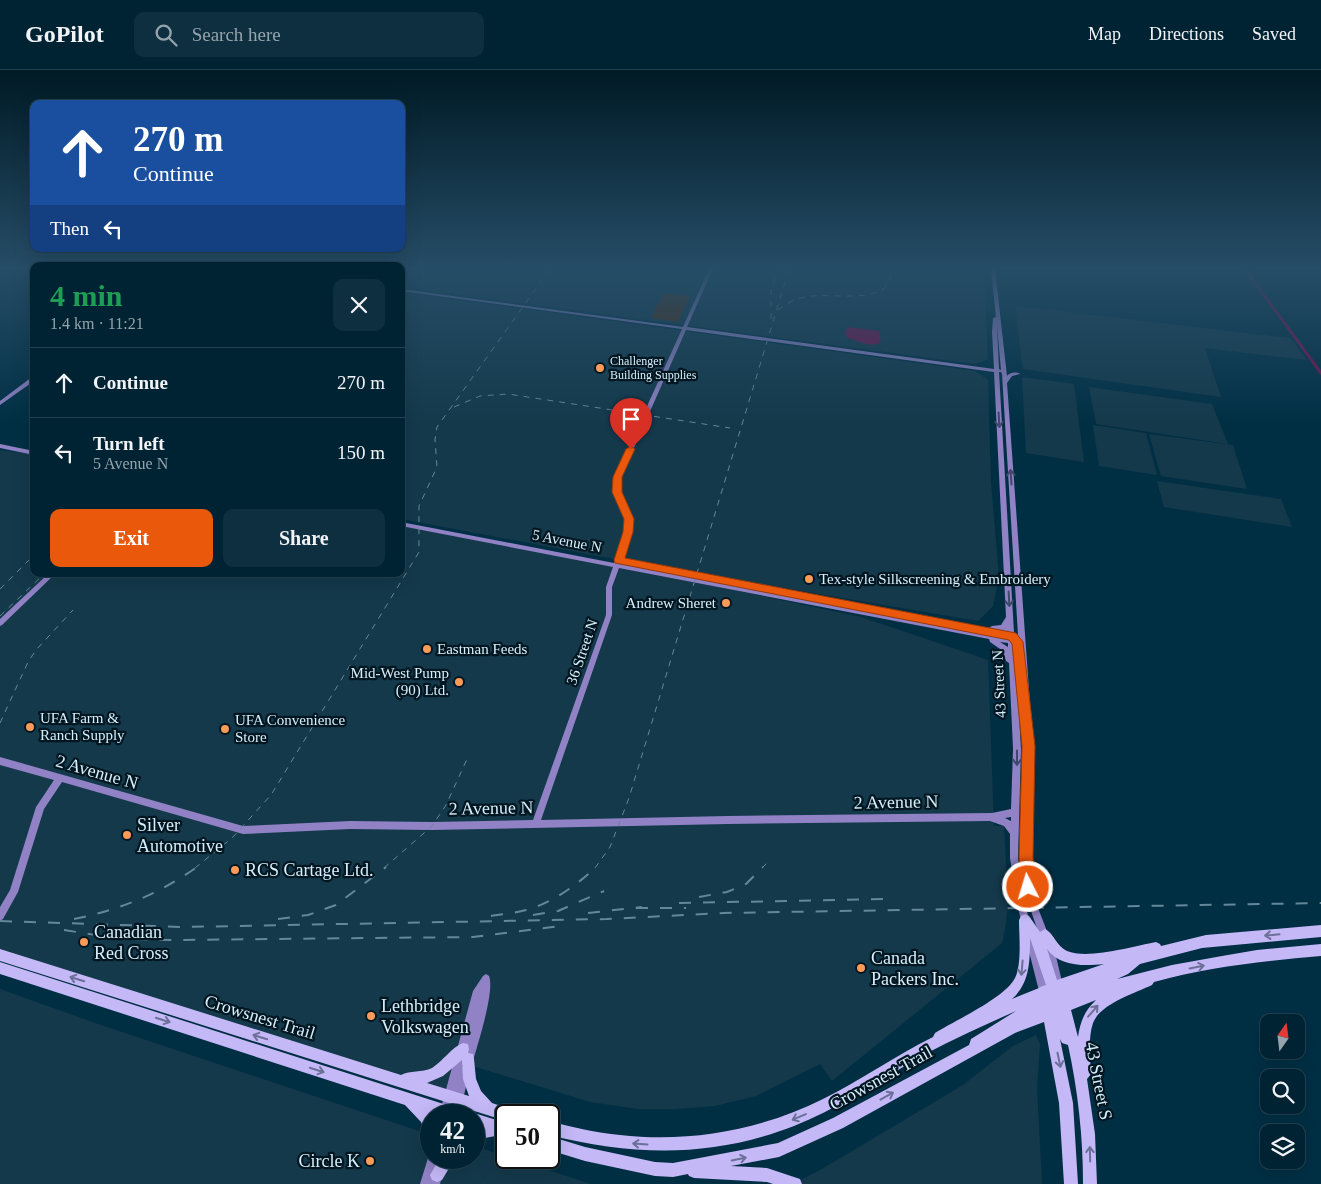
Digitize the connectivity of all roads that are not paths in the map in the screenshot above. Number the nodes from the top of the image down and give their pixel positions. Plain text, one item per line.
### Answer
1 (633, 321) edge
2 (688, 321) edge
3 (995, 321) edge
4 (998, 321) edge
5 (685, 328) junction
6 (994, 343) junction
7 (995, 357) junction
8 (966, 367) junction
9 (984, 369) junction
10 (996, 371) junction
11 (1004, 372) junction
12 (1018, 374) dead end
13 (30, 380) edge
14 (30, 380) edge
15 (997, 381) junction
16 (1004, 385) junction
17 (0, 399) edge
18 (0, 403) edge
19 (1006, 405) junction
20 (0, 442) edge
21 (0, 446) edge
22 (30, 447) edge
23 (30, 451) edge
24 (1003, 491) junction
25 (405, 520) edge
26 (405, 525) edge
27 (1015, 535) junction
28 (618, 562) junction
29 (49, 577) edge
30 (1010, 616) junction
31 (0, 623) edge
32 (972, 628) junction
33 (980, 635) junction
34 (1017, 640) junction
35 (1014, 674) junction
36 (0, 761) edge
37 (60, 778) junction
38 (1015, 810) junction
39 (992, 817) junction
40 (536, 823) junction
41 (1014, 832) junction
42 (0, 916) edge
43 (1025, 920) junction
44 (1321, 931) edge
45 (1045, 936) junction
46 (1206, 941) junction
47 (1321, 950) edge
48 (0, 955) edge
49 (1222, 962) joint
50 (0, 970) edge
51 (1172, 971) junction
52 (1054, 998) junction
53 (918, 1052) junction
54 (466, 1054) junction
55 (390, 1077) junction
56 (1084, 1092) junction
57 (454, 1097) junction
58 (406, 1099) junction
59 (421, 1104) edge
60 (453, 1104) edge
61 (420, 1110) edge
62 (495, 1111) joint
63 (1089, 1123) junction
64 (560, 1130) edge
65 (560, 1146) edge
66 (430, 1169) edge
67 (674, 1170) junction
68 (426, 1184) edge
69 (796, 1184) edge
70 (1071, 1184) edge
71 (1090, 1184) edge

1 - 5 main road
2 - 5 main road, 36 Street N
3 - 6 main road, 43 Street N
4 - 11 main road, 43 Street N
5 - 8 main road
5 - 28 main road, 36 Street N
6 - 7 main road, 43 Street N
6 - 11 main road
7 - 9 main road
7 - 10 main road, 43 Street N
8 - 9 main road
8 - 15 main road
9 - 10 main road
10 - 11 main road
10 - 15 main road, 43 Street N
10 - 19 main road
11 - 16 main road, 43 Street N
12 - 16 main road
13 - 17 main road
14 - 18 main road
15 -> 24 main road, 43 Street N
16 - 19 main road, 43 Street N
27 -> 19 main road, 43 Street N
20 - 22 main road
21 - 23 main road
24 - 27 main road
24 -> 30 main road, 43 Street N
25 - 28 main road, 5 Avenue N
26 - 28 main road, 5 Avenue N
27 - 34 main road, 43 Street N
28 - 32 main road, 5 Avenue N
28 - 33 main road, 5 Avenue N
28 - 40 main road, 36 Street N
29 - 31 main road
30 - 32 main road
30 - 34 main road, 43 Street N
32 - 34 main road, 5 Avenue N
33 - 34 main road, 5 Avenue N
33 - 35 main road
34 - 35 main road, 43 Street N
34 - 45 main road, 43 Street N
35 -> 38 main road, 43 Street N
36 - 37 main road, 2 Avenue N
37 - 40 main road, 2 Avenue N
37 - 42 main road
38 - 39 main road, 2 Avenue N
38 - 41 main road, 43 Street N
39 - 40 main road, 2 Avenue N
39 - 41 main road
41 - 43 main road, 43 Street N
43 - 52 highway, 43 Street S
43 -> 53 highway
44 -> 46 highway
45 - 46 highway
45 - 52 main road, 43 Street N
46 - 52 highway
47 - 49 highway
55 -> 48 highway, Crowsnest Trail
51 -> 49 highway, Crowsnest Trail
50 -> 58 highway, Crowsnest Trail
51 - 52 highway, Crowsnest Trail
56 -> 51 highway
52 - 53 highway, Crowsnest Trail
52 - 56 highway, 43 Street S
52 - 63 highway
67 -> 52 highway, Crowsnest Trail
52 -> 70 highway
53 -> 64 highway, Crowsnest Trail
54 - 54 main road
54 - 55 highway
54 - 57 main road
54 - 62 highway
55 - 57 highway, Crowsnest Trail
56 - 63 highway, 43 Street S
57 - 60 main road
57 - 62 highway, Crowsnest Trail
58 - 59 highway, Crowsnest Trail
58 - 61 highway
71 -> 63 highway, 43 Street S
65 - 67 highway, Crowsnest Trail
66 - 68 main road
67 - 69 highway

